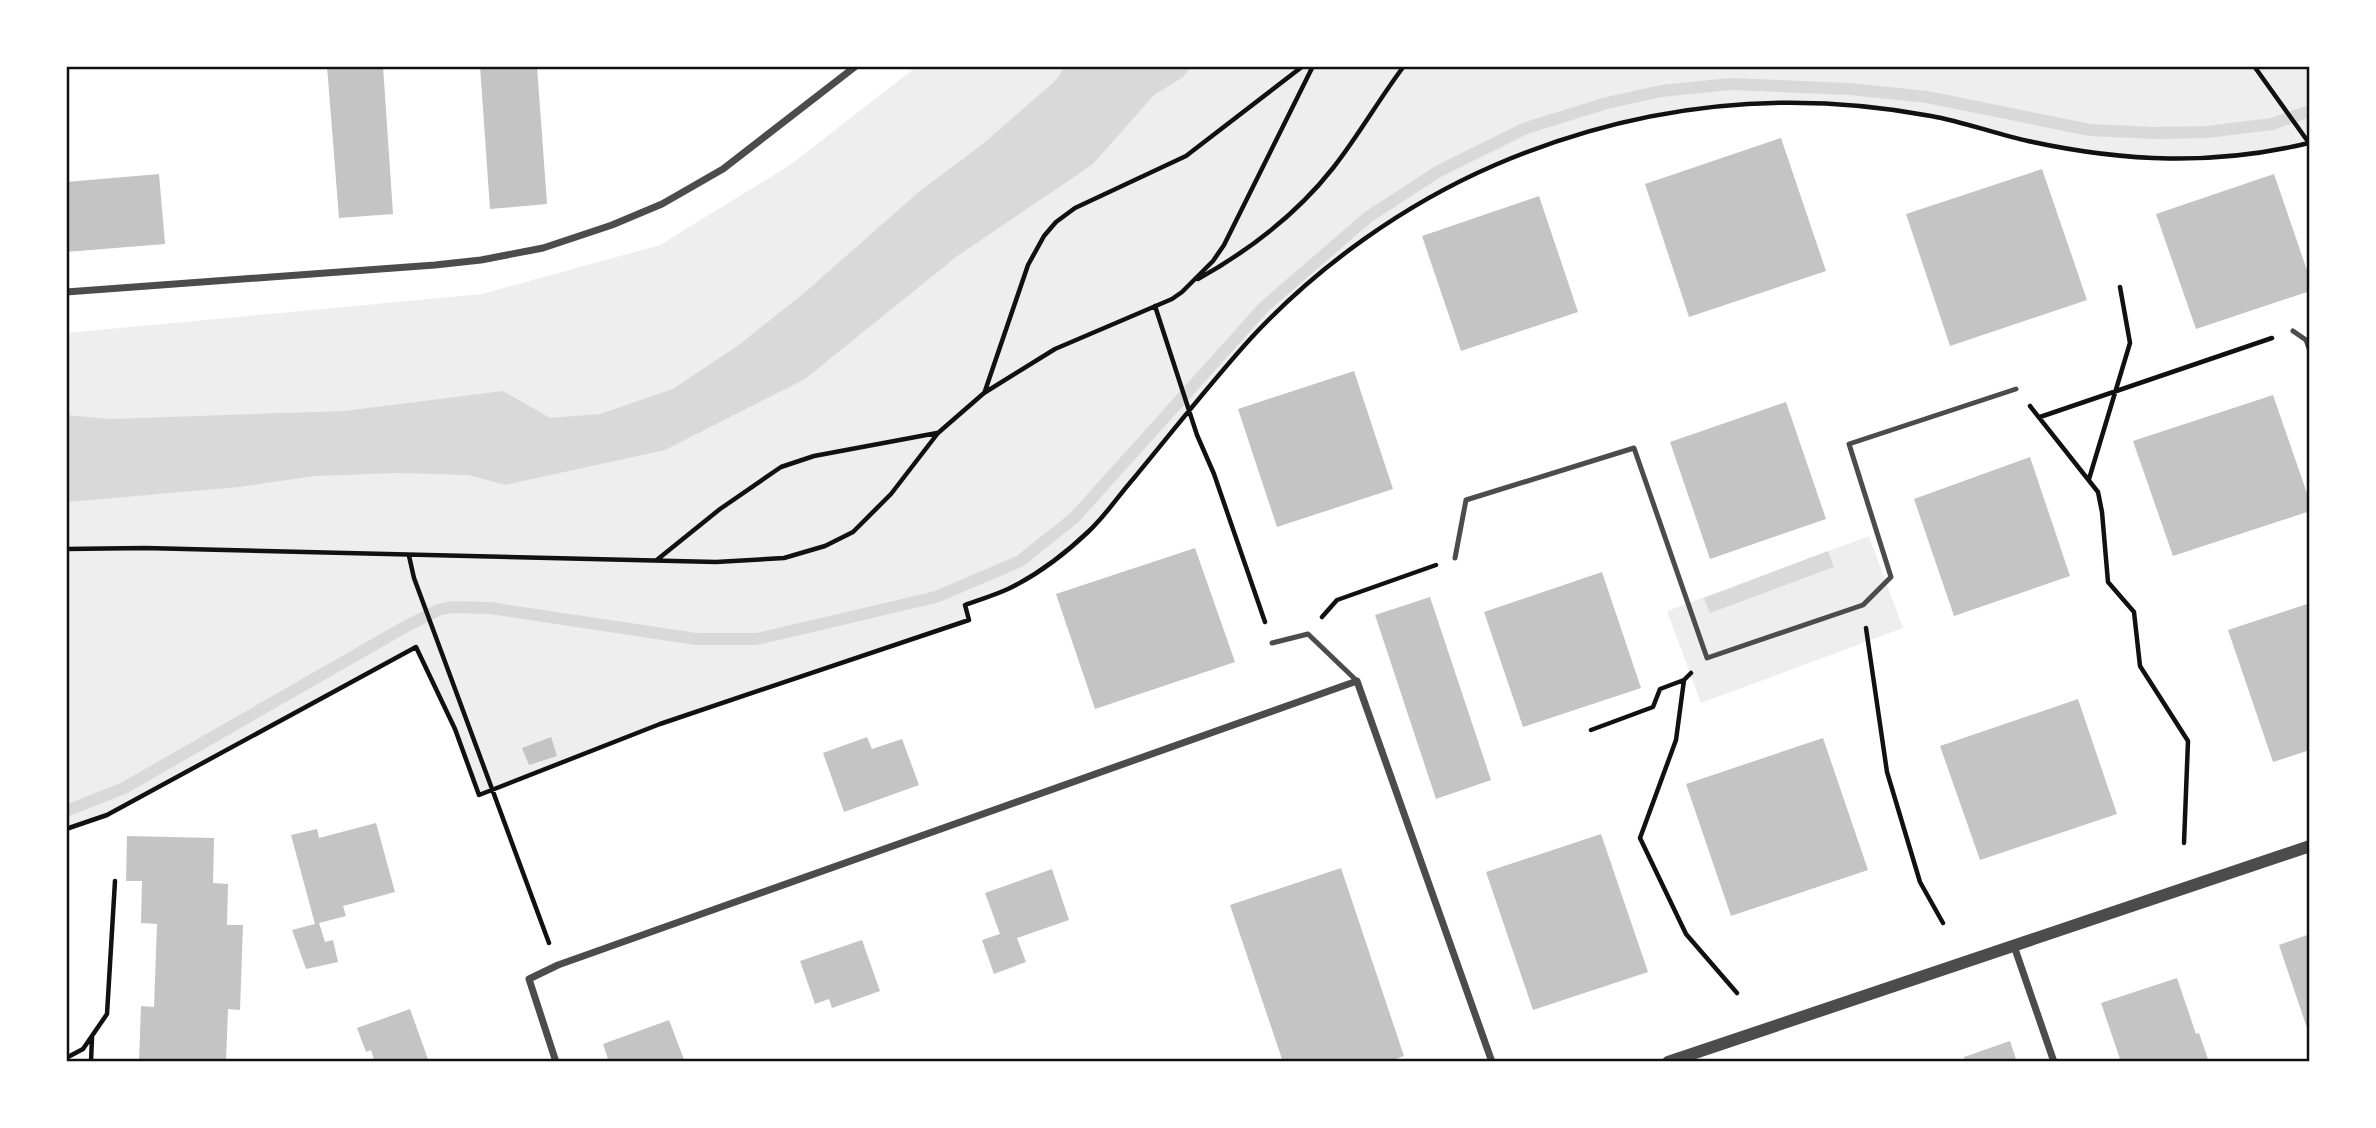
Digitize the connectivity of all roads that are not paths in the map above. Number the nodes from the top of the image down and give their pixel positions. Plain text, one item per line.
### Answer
1 (856, 66) edge
2 (66, 292) edge
3 (2293, 331) road end
4 (2309, 351) edge
5 (2016, 389) road end
6 (1455, 558) road end
7 (1272, 643) road end
8 (1357, 681) junction
9 (2309, 846) edge
10 (2014, 946) junction
11 (556, 1062) edge
12 (1492, 1062) edge
13 (1668, 1062) edge
14 (2054, 1062) edge

1 - 2 street
3 - 4 lane
5 - 6 lane
7 - 8 lane
8 - 11 street
8 - 12 street
9 - 10 street
10 - 13 street
10 - 14 street

